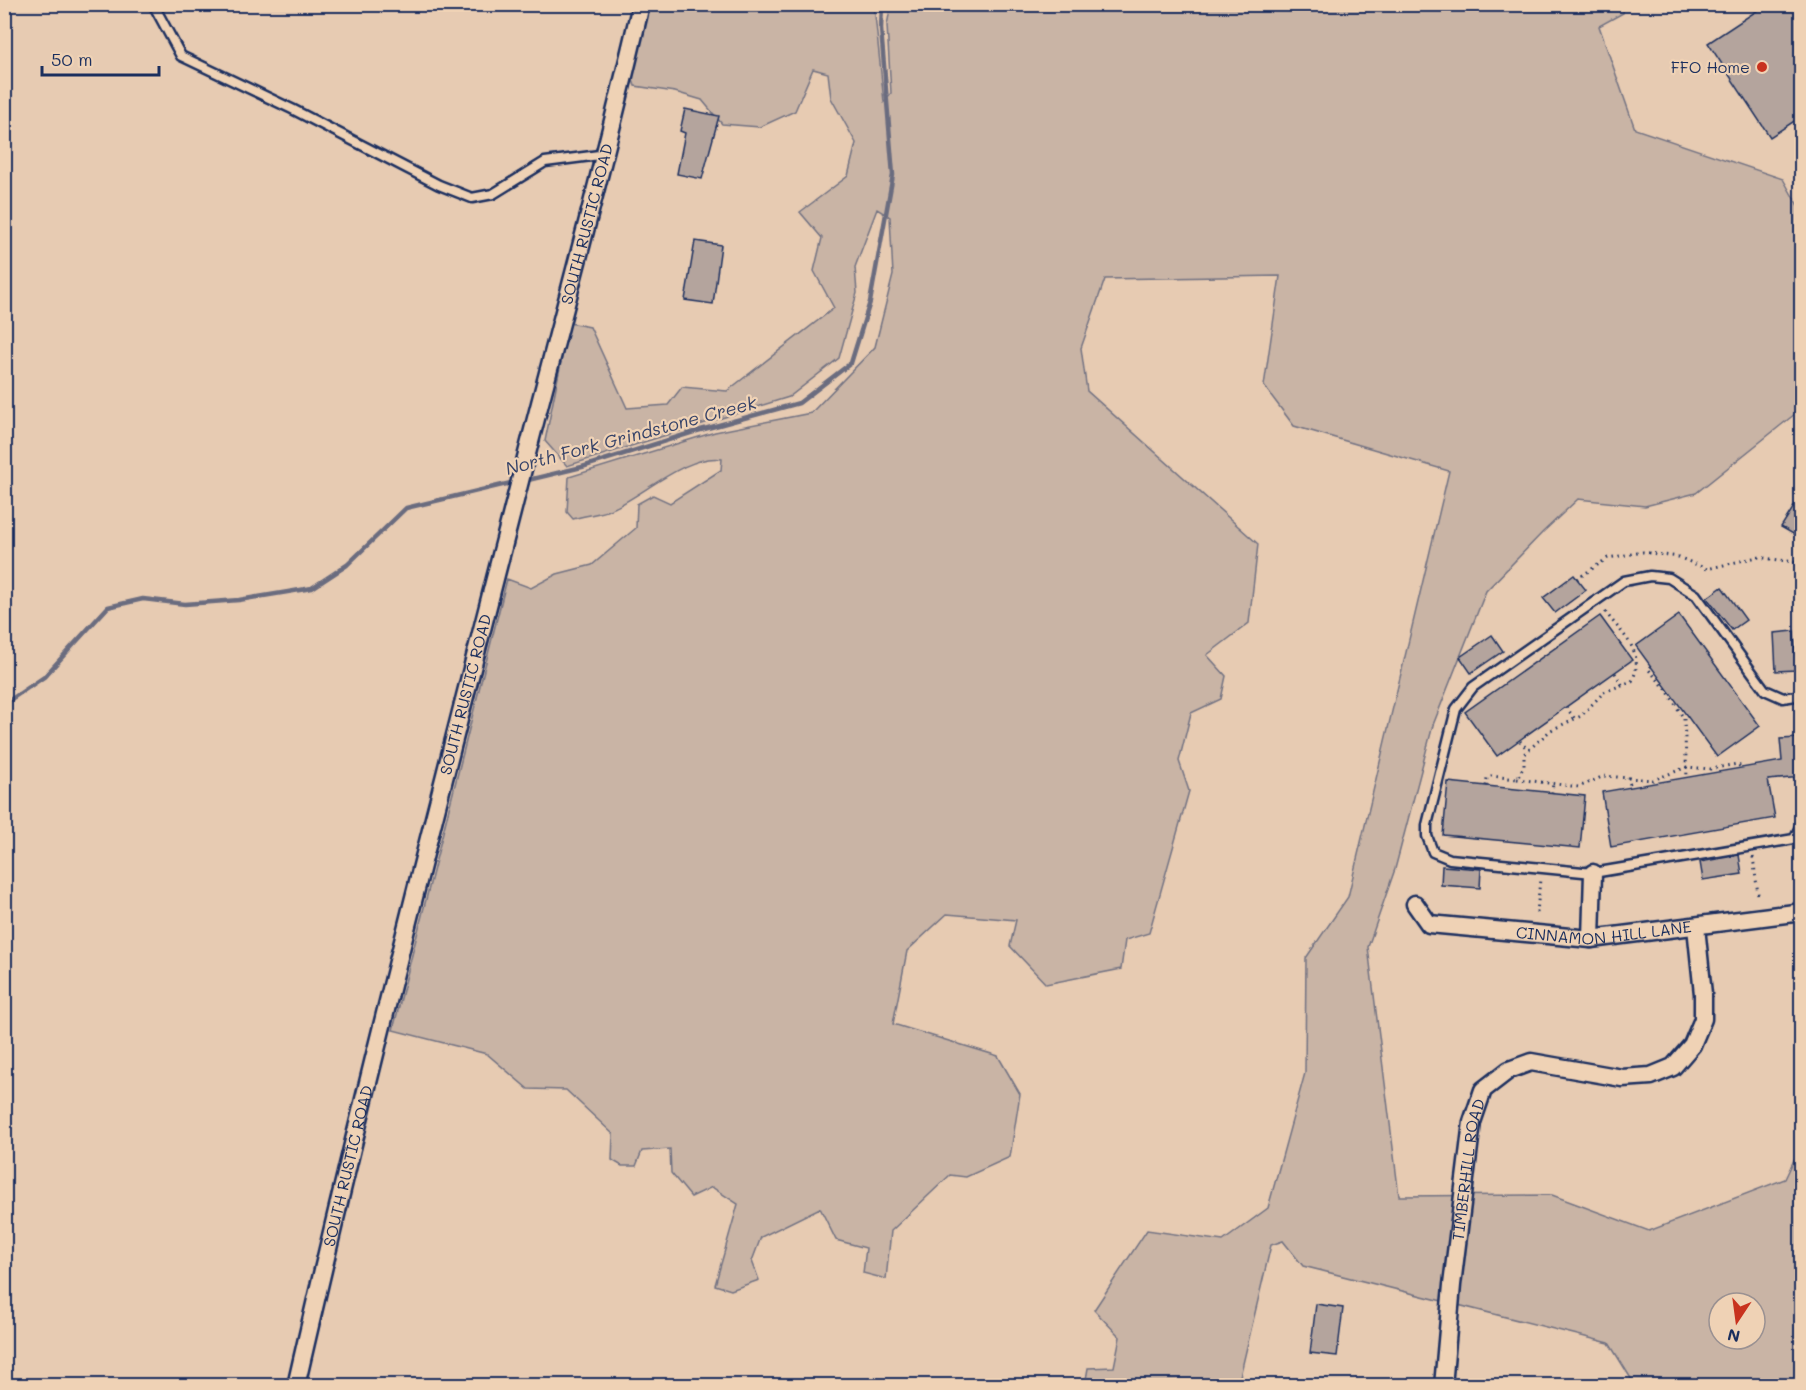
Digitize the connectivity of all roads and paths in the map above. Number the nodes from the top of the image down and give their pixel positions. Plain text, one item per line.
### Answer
1 (153, 4) edge
2 (641, 4) edge
3 (607, 154) junction
4 (1802, 562) edge
5 (1577, 579) dead end
6 (1597, 597) junction
7 (1651, 666) dead end
8 (1615, 673) dead end
9 (1623, 686) junction
10 (1802, 695) edge
11 (1566, 707) dead end
12 (1575, 720) junction
13 (1520, 741) dead end
14 (1528, 750) junction
15 (1684, 767) junction
16 (1742, 768) dead end
17 (1628, 777) junction
18 (1687, 777) dead end
19 (1517, 778) junction
20 (1553, 782) junction
21 (1486, 786) dead end
22 (1631, 788) dead end
23 (1552, 793) dead end
24 (1802, 823) edge
25 (1798, 842) edge
26 (1751, 847) junction
27 (1541, 868) junction
28 (1593, 873) junction
29 (1758, 894) dead end
30 (1415, 904) dead end
31 (1802, 912) edge
32 (1537, 913) dead end
33 (1696, 927) junction
34 (1591, 939) junction
35 (296, 1386) edge
36 (1443, 1386) edge

1 - 3 lane
2 - 3 street, SOUTH RUSTIC ROAD
3 - 35 street, SOUTH RUSTIC ROAD
4 - 5 path
6 - 9 path
6 - 10 lane
6 - 27 lane
7 - 15 path
8 - 9 path
9 - 12 path
11 - 12 path
12 - 14 path
13 - 14 path
14 - 19 path
15 - 16 path
15 - 17 path
15 - 18 path
17 - 20 path
17 - 22 path
19 - 20 path
19 - 21 path
20 - 23 path
24 - 25 lane
25 - 26 lane
26 - 28 lane
26 - 29 path
27 - 28 lane
27 - 32 path
28 - 34 street
30 - 34 street, CINNAMON HILL LANE
31 - 33 street, CINNAMON HILL LANE
33 - 34 street, CINNAMON HILL LANE
33 - 36 street, TIMBERHILL ROAD

